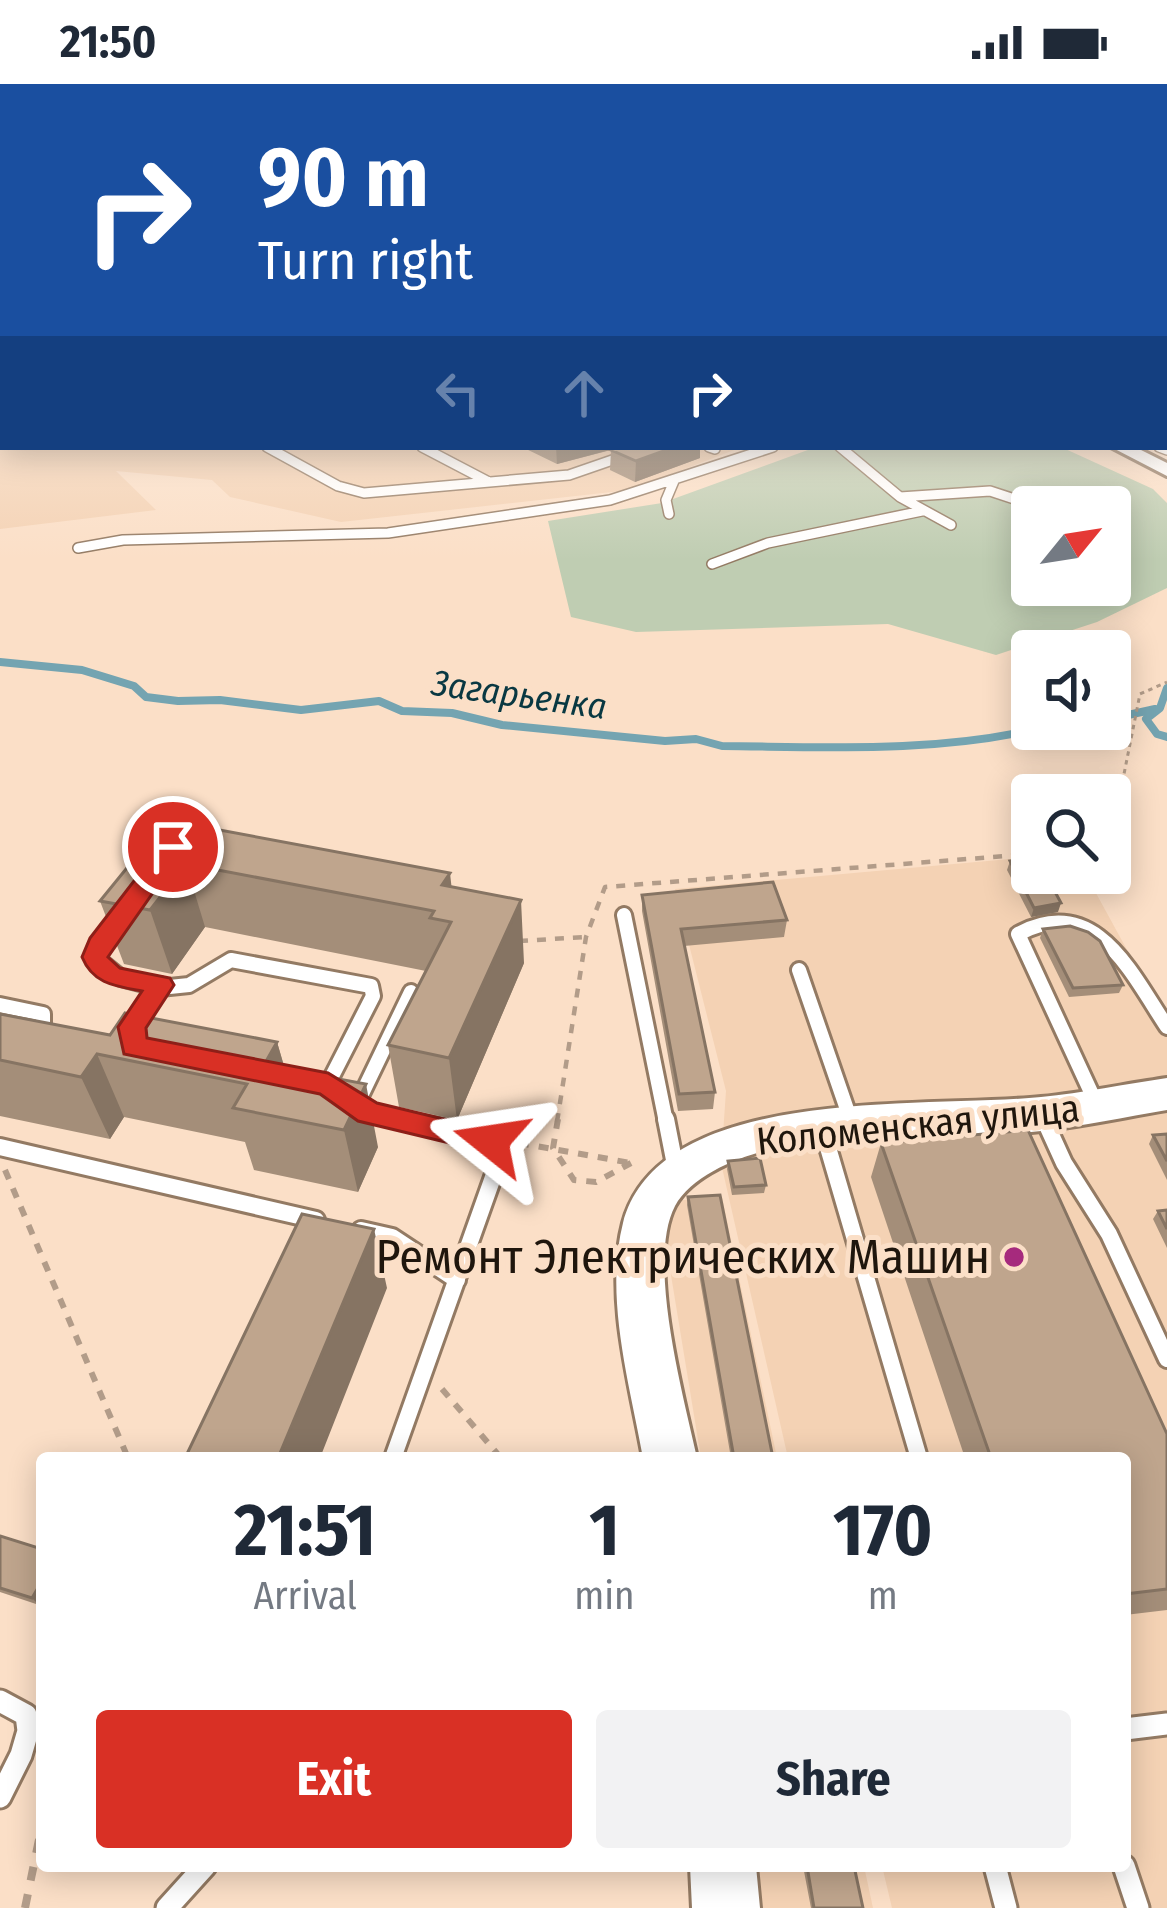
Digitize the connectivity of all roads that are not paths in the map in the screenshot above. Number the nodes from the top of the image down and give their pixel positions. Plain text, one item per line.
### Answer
1 (273, 450) edge
2 (428, 450) edge
3 (642, 450) edge
4 (763, 450) edge
5 (844, 450) edge
6 (1126, 450) edge
7 (1167, 470) edge
8 (674, 481) junction
9 (490, 482) junction
10 (1011, 494) edge
11 (901, 497) junction
12 (922, 511) junction
13 (669, 514) dead end
14 (951, 525) dead end
15 (78, 548) dead end
16 (712, 564) dead end
17 (136, 896) edge
18 (624, 914) dead end
19 (799, 970) dead end
20 (160, 985) junction
21 (411, 992) edge
22 (0, 1005) edge
23 (1167, 1027) edge
24 (44, 1049) edge
25 (116, 1050) edge
26 (306, 1080) edge
27 (328, 1084) junction
28 (1167, 1094) edge
29 (357, 1105) junction
30 (1099, 1107) junction
31 (1042, 1114) junction
32 (837, 1126) junction
33 (0, 1147) edge
34 (677, 1175) junction
35 (325, 1222) edge
36 (347, 1227) edge
37 (457, 1280) junction
38 (1167, 1359) edge
39 (395, 1452) edge
40 (669, 1452) edge
41 (918, 1452) edge
42 (0, 1701) edge
43 (1167, 1724) edge
44 (1131, 1728) edge
45 (0, 1797) edge
46 (200, 1872) edge
47 (724, 1872) edge
48 (997, 1872) edge
49 (1126, 1872) edge
50 (167, 1908) edge
51 (727, 1908) edge
52 (1006, 1908) edge
53 (1138, 1908) edge

1 - 9 lane
2 - 9 lane
3 - 9 lane
4 - 8 lane
5 - 11 lane
6 - 7 street
8 - 13 lane
8 - 15 lane
10 - 11 lane
11 - 12 lane
12 - 14 lane
12 - 16 lane
17 - 20 lane
18 - 34 lane
19 - 32 lane
20 - 25 lane
20 - 27 lane
21 - 29 lane
22 - 24 lane
23 - 30 lane
26 - 27 lane
27 - 29 lane
28 - 30 main road, Коломенская улица
29 - 37 lane
30 - 31 main road, Коломенская улица
31 - 32 main road, Коломенская улица
31 - 38 lane
32 - 34 main road, Коломенская улица
32 - 41 lane
33 - 35 lane
34 - 40 main road
36 - 37 lane
37 - 39 lane
42 - 45 lane
43 - 44 lane
46 - 50 lane
47 - 51 main road
48 - 52 lane
49 - 53 lane

